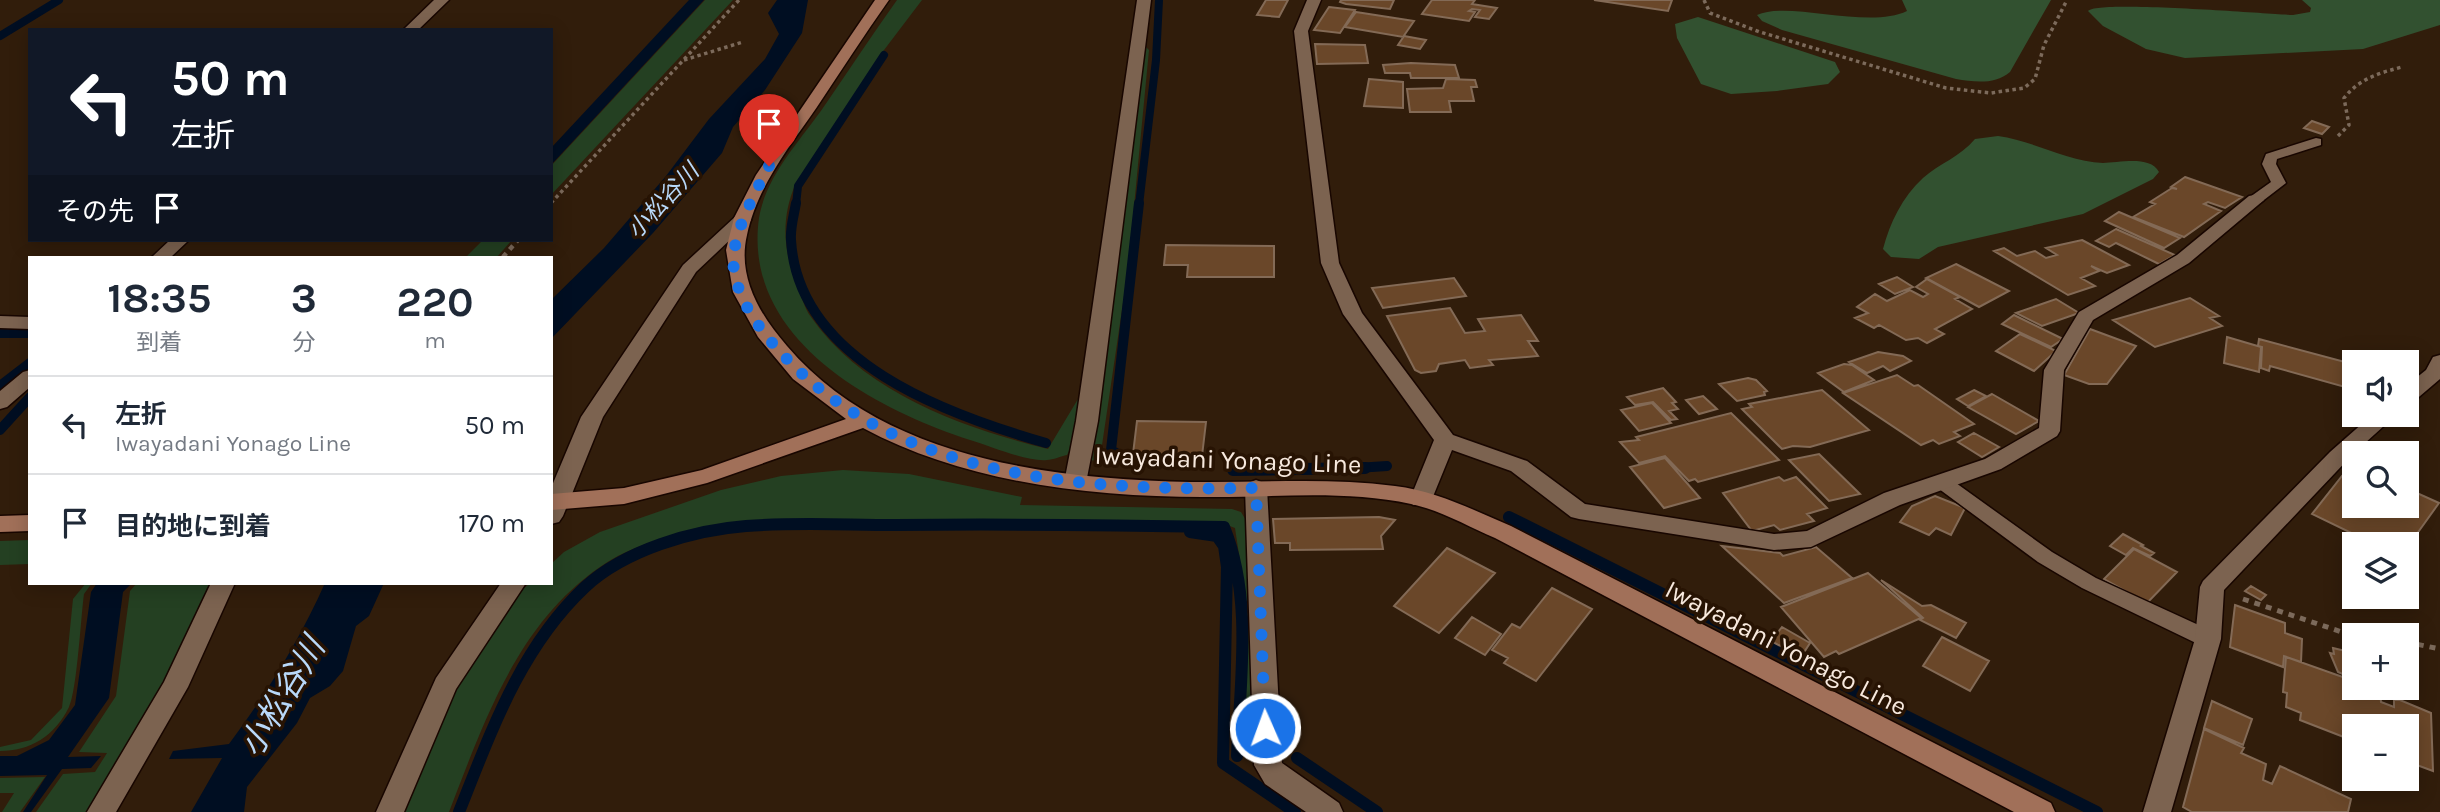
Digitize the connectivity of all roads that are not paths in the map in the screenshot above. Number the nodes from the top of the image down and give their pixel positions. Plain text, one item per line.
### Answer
1 (442, 0) edge
2 (882, 0) edge
3 (1144, 0) edge
4 (1314, 0) edge
5 (412, 28) edge
6 (2316, 142) dead end
7 (2255, 200) joint
8 (742, 220) junction
9 (178, 242) edge
10 (161, 256) edge
11 (0, 322) edge
12 (28, 323) edge
13 (2440, 361) edge
14 (28, 378) edge
15 (2419, 386) edge
16 (0, 402) edge
17 (863, 420) junction
18 (2371, 427) edge
19 (1446, 439) junction
20 (1942, 482) junction
21 (1075, 484) junction
22 (1256, 488) junction
23 (1421, 499) junction
24 (553, 507) edge
25 (28, 523) edge
26 (0, 524) edge
27 (222, 585) edge
28 (512, 585) edge
29 (2207, 639) junction
30 (102, 812) edge
31 (390, 812) edge
32 (1329, 812) edge
33 (2041, 812) edge
34 (2157, 812) edge

1 - 5 street
2 - 8 main road, Iwayadani Yonago Line
3 - 21 street
4 - 19 street
6 - 7 lane
7 - 20 street
8 - 17 main road, Iwayadani Yonago Line
8 - 24 street
9 - 10 street
11 - 12 street
13 - 15 street
14 - 16 street
17 - 21 main road, Iwayadani Yonago Line
17 - 24 main road
18 - 29 street
19 - 20 street
19 - 23 street
20 - 29 lane
21 - 22 main road, Iwayadani Yonago Line
22 - 23 main road, Iwayadani Yonago Line
22 - 32 street
23 - 33 main road, Iwayadani Yonago Line
25 - 26 main road
27 - 30 street
28 - 31 street
29 - 34 street

